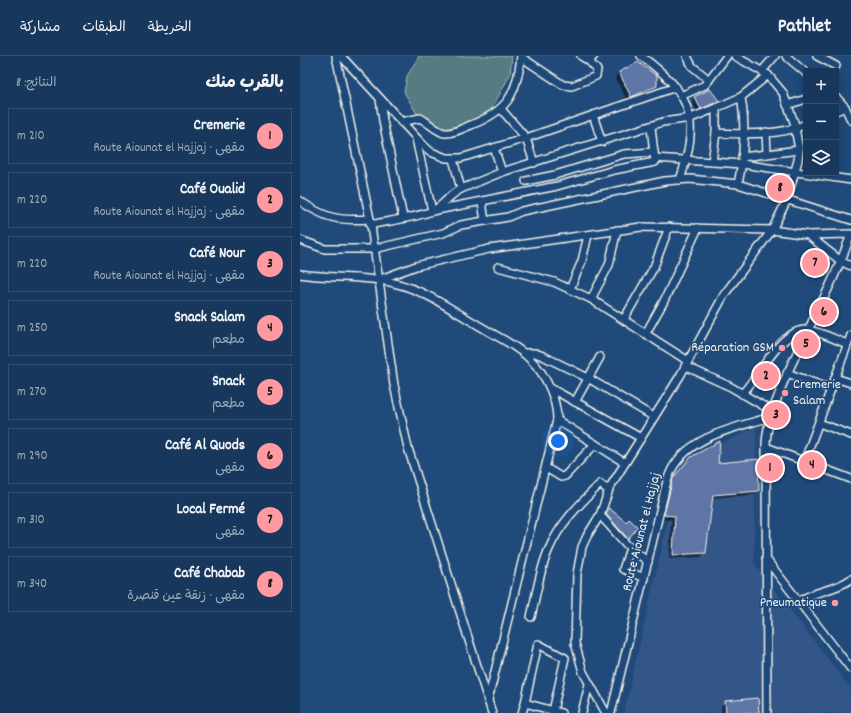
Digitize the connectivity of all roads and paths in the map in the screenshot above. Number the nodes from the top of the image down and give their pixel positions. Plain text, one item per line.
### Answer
1 (336, 56) edge
2 (341, 56) edge
3 (580, 56) edge
4 (641, 56) edge
5 (687, 56) edge
6 (727, 56) edge
7 (735, 56) edge
8 (775, 56) edge
9 (786, 56) edge
10 (817, 56) edge
11 (521, 57) edge
12 (591, 59) edge
13 (836, 66) dead end
14 (803, 70) edge
15 (765, 73) junction
16 (710, 80) junction
17 (676, 87) junction
18 (681, 96) junction
19 (741, 97) junction
20 (380, 99) junction
21 (803, 100) edge
22 (839, 100) edge
23 (787, 105) junction
24 (716, 108) junction
25 (501, 109) junction
26 (848, 109) edge
27 (593, 115) junction
28 (691, 118) junction
29 (851, 120) edge
30 (401, 122) junction
31 (651, 126) junction
32 (803, 126) edge
33 (796, 129) junction
34 (766, 132) junction
35 (716, 133) junction
36 (743, 134) junction
37 (416, 138) junction
38 (526, 138) junction
39 (602, 142) junction
40 (494, 148) junction
41 (799, 150) junction
42 (767, 154) junction
43 (654, 155) junction
44 (453, 158) junction
45 (686, 160) junction
46 (742, 161) junction
47 (712, 162) junction
48 (534, 163) junction
49 (502, 172) junction
50 (795, 173) junction
51 (680, 180) junction
52 (851, 180) edge
53 (526, 181) dead end
54 (738, 184) junction
55 (461, 189) junction
56 (300, 200) edge
57 (787, 200) junction
58 (482, 202) junction
59 (432, 211) junction
60 (403, 218) junction
61 (851, 220) edge
62 (485, 221) junction
63 (370, 222) junction
64 (669, 227) junction
65 (698, 228) junction
66 (617, 230) junction
67 (772, 230) junction
68 (588, 235) junction
69 (808, 235) junction
70 (300, 240) edge
71 (374, 249) junction
72 (842, 262) junction
73 (851, 266) edge
74 (498, 267) dead end
75 (300, 274) edge
76 (378, 280) junction
77 (570, 289) junction
78 (591, 299) junction
79 (624, 319) junction
80 (807, 330) junction
81 (646, 333) junction
82 (851, 334) edge
83 (847, 344) junction
84 (524, 353) junction
85 (600, 357) dead end
86 (687, 363) junction
87 (787, 373) junction
88 (588, 378) junction
89 (835, 378) junction
90 (851, 383) edge
91 (550, 388) junction
92 (831, 389) junction
93 (742, 394) junction
94 (575, 402) junction
95 (771, 414) junction
96 (654, 417) junction
97 (557, 420) junction
98 (819, 423) junction
99 (851, 435) edge
100 (641, 438) junction
101 (594, 444) junction
102 (766, 447) junction
103 (804, 462) junction
104 (625, 463) junction
105 (546, 468) junction
106 (851, 479) edge
107 (608, 490) junction
108 (600, 515) junction
109 (630, 548) junction
110 (766, 559) junction
111 (648, 562) junction
112 (644, 578) junction
113 (851, 579) edge
114 (799, 601) junction
115 (531, 617) dead end
116 (851, 669) edge
117 (589, 684) junction
118 (488, 700) junction
119 (525, 703) junction
120 (553, 712) edge
121 (492, 713) edge
122 (522, 713) edge
123 (562, 713) edge
124 (582, 713) edge
125 (606, 713) edge
126 (611, 713) edge
127 (767, 713) edge

1 - 63 street
2 - 20 street
3 - 12 street
4 - 17 street
5 - 16 street
6 - 16 street
7 - 15 street
8 - 15 street
9 - 14 street
10 - 13 street
11 - 12 street
11 - 25 street
15 - 19 street
15 - 23 street
16 - 18 street
17 - 18 street
17 - 27 street
18 - 28 street
19 - 24 street
19 - 36 street
20 - 30 street
20 - 60 street
21 - 23 street
22 - 26 street
23 - 33 street
24 - 28 street
24 - 35 street
25 - 30 street
25 - 38 street
26 - 29 street
27 - 38 street
27 - 39 street
28 - 31 street
28 - 45 street
30 - 37 street
31 - 39 street
31 - 43 street
32 - 33 street
33 - 34 street
33 - 41 street
34 - 36 street
34 - 42 street
35 - 36 street
35 - 47 street
36 - 46 street
37 - 44 street
37 - 59 street
38 - 40 street
38 - 48 street
39 - 48 street
40 - 44 street
40 - 49 street
41 - 42 street
41 - 50 street
42 - 46 street
43 - 45 street
43 - 53 street
43 - 58 street
44 - 55 street
45 - 47 street
45 - 51 street
46 - 47 street
46 - 50 street
46 - 54 street
48 - 49 street
49 - 55 street
50 - 52 street
50 - 57 street
51 - 54 street
51 - 62 street
54 - 57 street
55 - 59 street
56 - 63 street
57 - 61 street
57 - 67 street
58 - 59 street
58 - 62 street
59 - 60 street
60 - 63 street
62 - 71 street
63 - 71 street
64 - 65 street
64 - 66 street
64 - 79 street
65 - 67 street
65 - 81 street
66 - 68 street
66 - 78 street
67 - 69 street
67 - 86 street
68 - 76 street
68 - 77 street
69 - 72 street
69 - 72 street
70 - 71 street
71 - 76 street
72 - 73 street
72 - 80 street
74 - 77 street
75 - 76 street
76 - 84 street
76 - 118 street
77 - 78 street
78 - 79 street
79 - 81 street
80 - 83 street
80 - 87 street
80 - 93 street
81 - 86 street
82 - 83 street
83 - 89 street
84 - 88 street
84 - 91 street
85 - 88 street
86 - 93 street
86 - 96 street
87 - 92 street
87 - 95 street
88 - 94 street
88 - 96 street
89 - 90 street
89 - 92 street
91 - 94 street
91 - 97 street
92 - 98 street
93 - 95 street
94 - 100 street
95 - 102 street
95 - 111 street, Route Aiounat el Hajjaj
96 - 100 street
97 - 101 street
97 - 105 street
98 - 99 street
98 - 103 street
100 - 104 street
101 - 104 street
101 - 105 street
102 - 103 street
102 - 110 street
103 - 106 street
104 - 107 street
105 - 118 street
107 - 108 street
107 - 115 street
108 - 109 street
108 - 117 street
109 - 111 street
109 - 112 street
110 - 114 street
110 - 127 street
111 - 112 street, Route Aiounat el Hajjaj
112 - 126 street, Route Aiounat el Hajjaj
113 - 114 street
114 - 116 street
117 - 124 street
117 - 125 street
118 - 121 street
119 - 120 street
119 - 120 street
119 - 122 street
120 - 123 street

